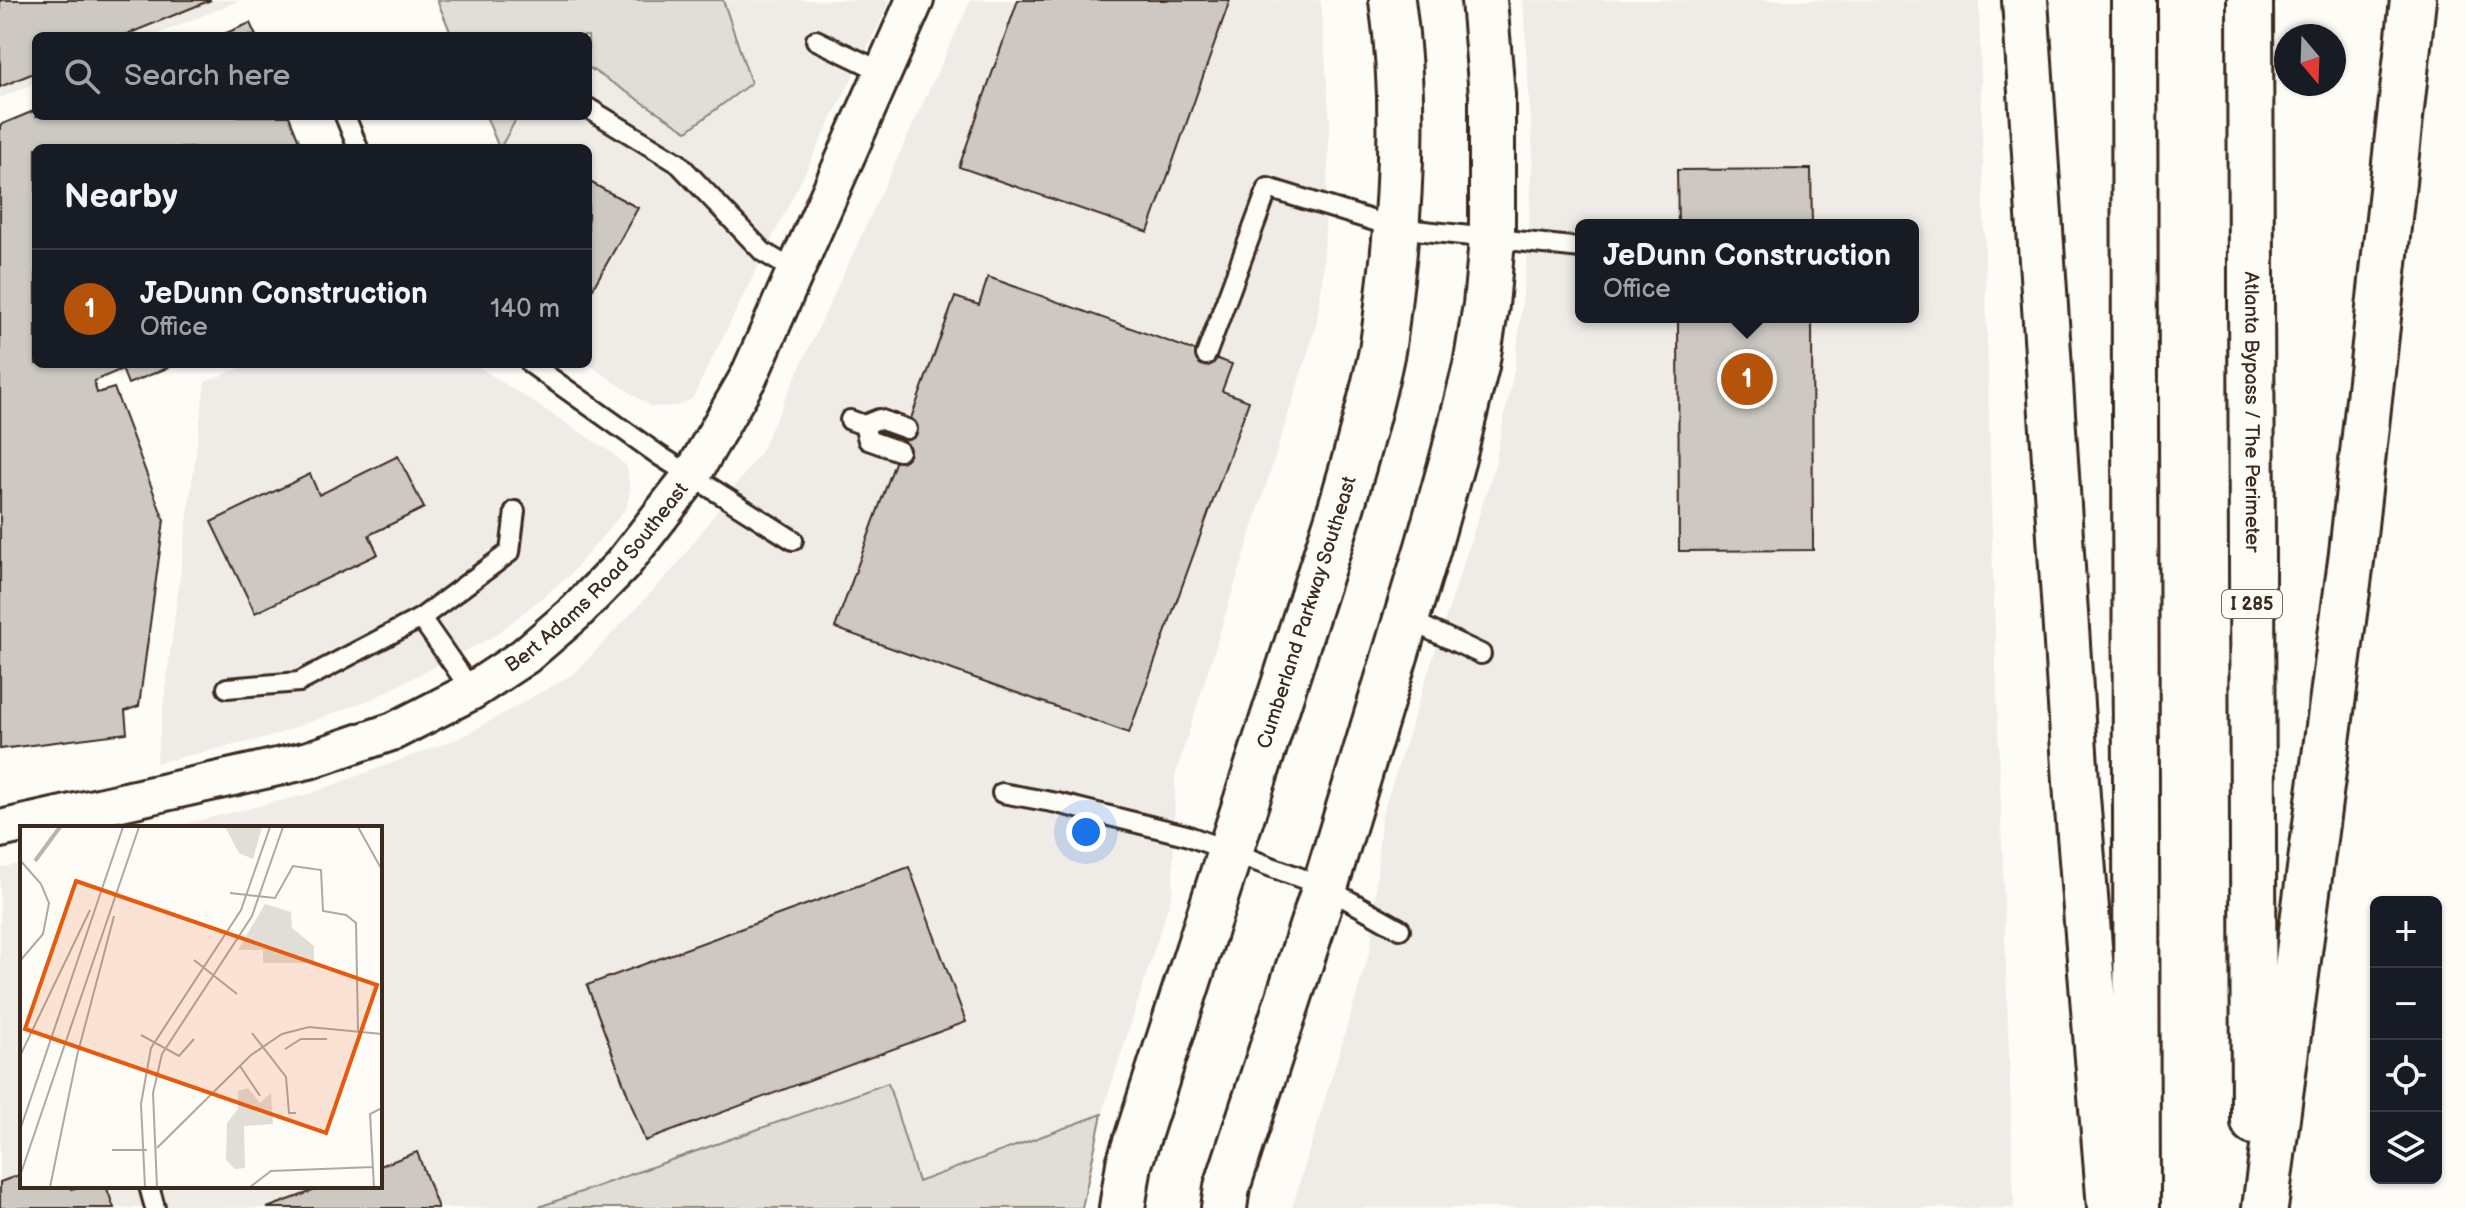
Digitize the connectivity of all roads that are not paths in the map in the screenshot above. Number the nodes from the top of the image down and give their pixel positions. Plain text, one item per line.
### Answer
1 (915, 0) edge
2 (1392, 0) edge
3 (1484, 0) edge
4 (2025, 0) edge
5 (2134, 0) edge
6 (2250, 0) edge
7 (2413, 0) edge
8 (816, 40) dead end
9 (883, 72) junction
10 (592, 110) edge
11 (347, 120) edge
12 (356, 144) edge
13 (1397, 228) junction
14 (1492, 240) junction
15 (1575, 247) edge
16 (795, 271) junction
17 (1206, 355) dead end
18 (537, 368) edge
19 (907, 429) dead end
20 (899, 451) dead end
21 (692, 475) junction
22 (515, 511) dead end
23 (793, 540) dead end
24 (421, 618) junction
25 (1404, 618) junction
26 (1481, 654) dead end
27 (227, 688) dead end
28 (472, 691) junction
29 (1002, 793) dead end
30 (22, 826) edge
31 (1231, 851) junction
32 (1325, 887) junction
33 (1400, 929) dead end
34 (150, 1188) edge
35 (155, 1208) edge
36 (1122, 1208) edge
37 (1224, 1208) edge
38 (2110, 1208) edge
39 (2137, 1208) edge
40 (2254, 1208) edge
41 (2265, 1208) edge

1 - 9 street, Bert Adams Road Southeast
2 - 13 main road, Cumberland Parkway Southeast
3 - 14 main road
4 - 38 main road
5 - 39 main road
6 - 40 main road, Atlanta Bypass / The Perimeter / I 285
7 - 41 main road
8 - 9 lane
9 - 16 street, Bert Adams Road Southeast
10 - 16 lane
11 - 12 lane
13 - 14 lane
13 - 17 lane
13 - 31 main road, Cumberland Parkway Southeast
14 - 15 lane
14 - 25 main road
16 - 21 street, Bert Adams Road Southeast
18 - 21 lane
19 - 20 lane
21 - 23 lane
21 - 28 street, Bert Adams Road Southeast
22 - 24 lane
24 - 27 lane
24 - 28 lane
25 - 26 lane
25 - 32 main road
28 - 30 street, Bert Adams Road Southeast
29 - 31 lane
31 - 32 lane
31 - 36 main road, Cumberland Parkway Southeast
32 - 33 lane
32 - 37 main road
34 - 35 lane

